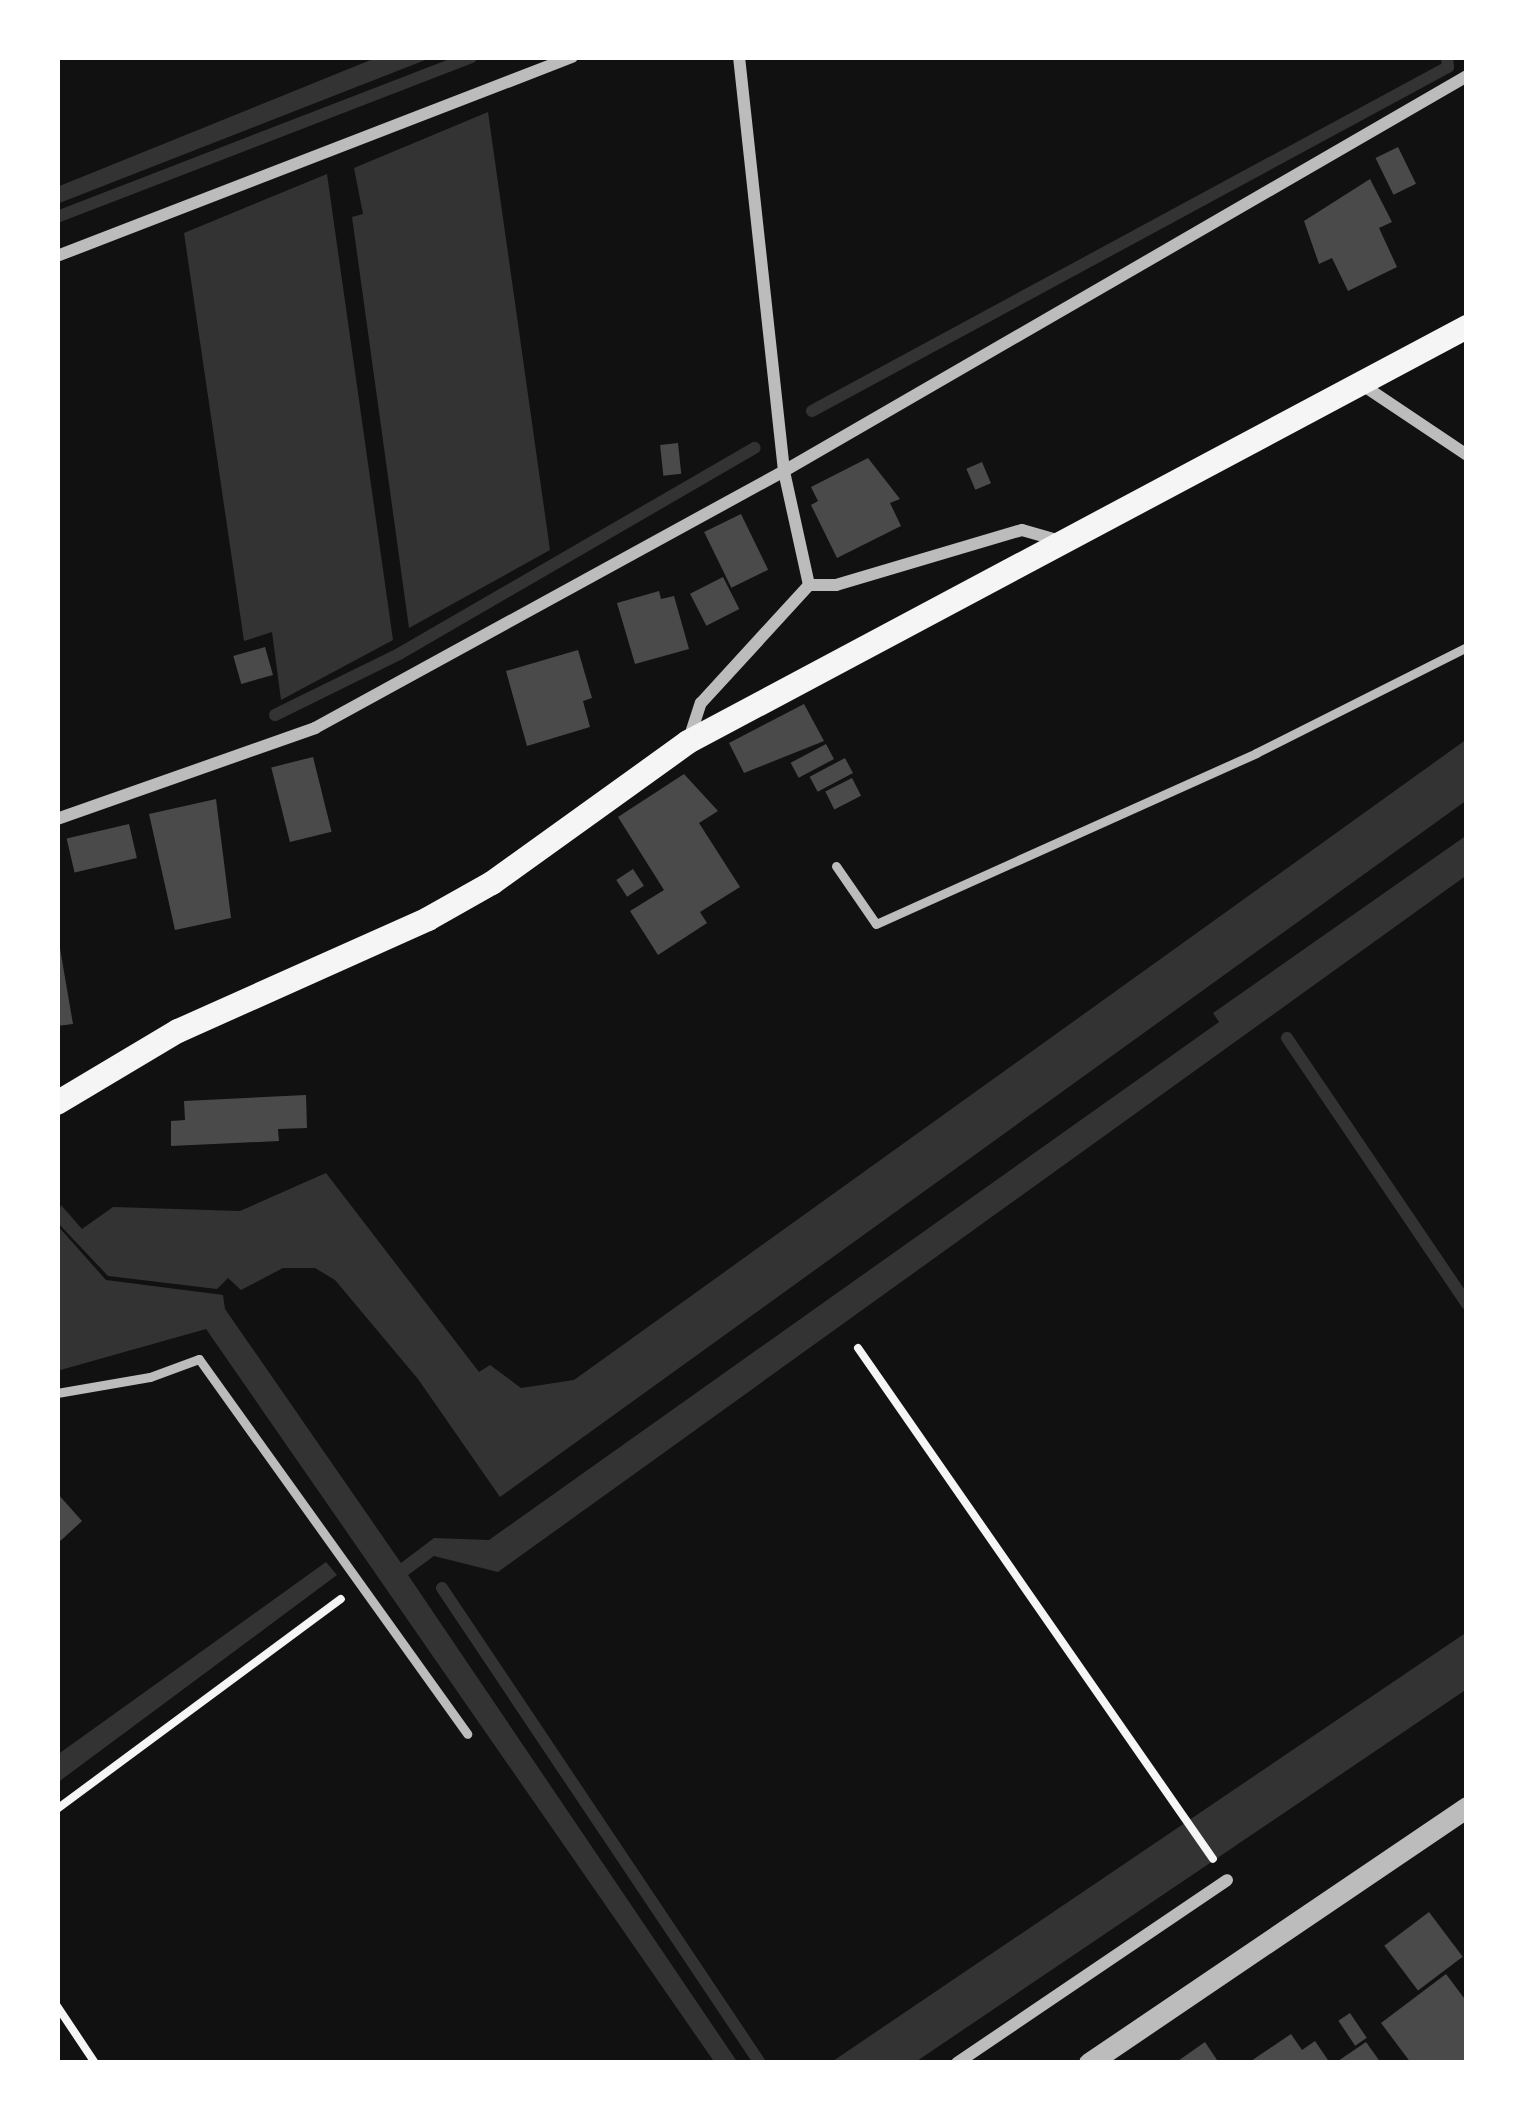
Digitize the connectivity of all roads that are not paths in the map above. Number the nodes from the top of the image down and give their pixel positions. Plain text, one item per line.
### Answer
1 (572, 57) edge
2 (739, 57) edge
3 (1467, 76) edge
4 (57, 256) edge
5 (1467, 327) edge
6 (1357, 382) junction
7 (1467, 455) edge
8 (784, 471) junction
9 (1060, 541) junction
10 (808, 585) junction
11 (1467, 646) edge
12 (688, 742) junction
13 (57, 819) edge
14 (836, 866) dead end
15 (57, 1103) edge
16 (57, 1393) edge
17 (467, 1734) dead end
18 (1467, 1807) edge
19 (1227, 1880) dead end
20 (957, 2063) edge
21 (1090, 2063) edge

1 - 4 street
2 - 8 street
3 - 8 street
5 - 6 main road
6 - 7 street
6 - 9 main road
8 - 10 street
8 - 13 street
9 - 10 street
9 - 12 main road
10 - 12 street
11 - 14 lane
12 - 15 main road
16 - 17 lane
18 - 21 street
19 - 20 street

